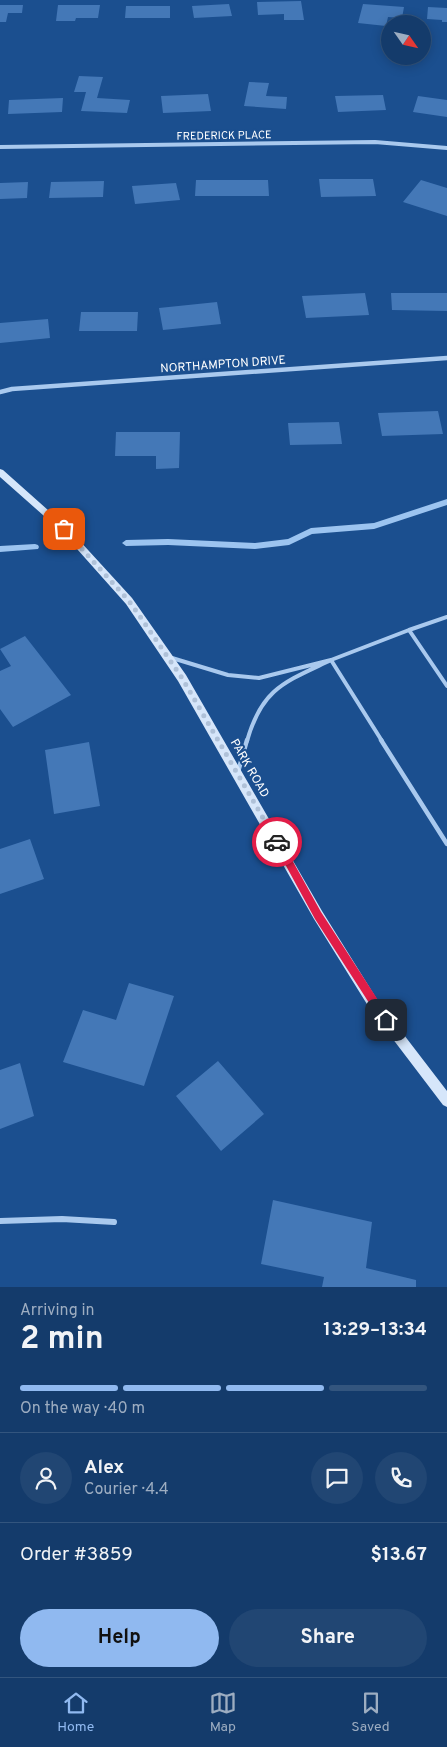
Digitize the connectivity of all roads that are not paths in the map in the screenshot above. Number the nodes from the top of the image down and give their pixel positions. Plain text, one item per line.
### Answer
1 (0, 146) edge
2 (447, 148) edge
3 (447, 358) edge
4 (0, 392) edge
5 (0, 472) edge
6 (447, 617) edge
7 (409, 630) junction
8 (168, 657) junction
9 (331, 660) junction
10 (447, 686) edge
11 (238, 774) junction
12 (447, 844) edge
13 (447, 1101) edge
14 (0, 1221) edge
15 (114, 1222) dead end

1 - 2 street, FREDERICK PLACE
3 - 4 street, NORTHAMPTON DRIVE
5 - 8 main road, PARK ROAD
6 - 7 lane
7 - 9 lane
7 - 10 lane
8 - 9 lane
8 - 11 main road, PARK ROAD
9 - 11 lane
9 - 12 lane
11 - 13 main road, PARK ROAD
14 - 15 street

